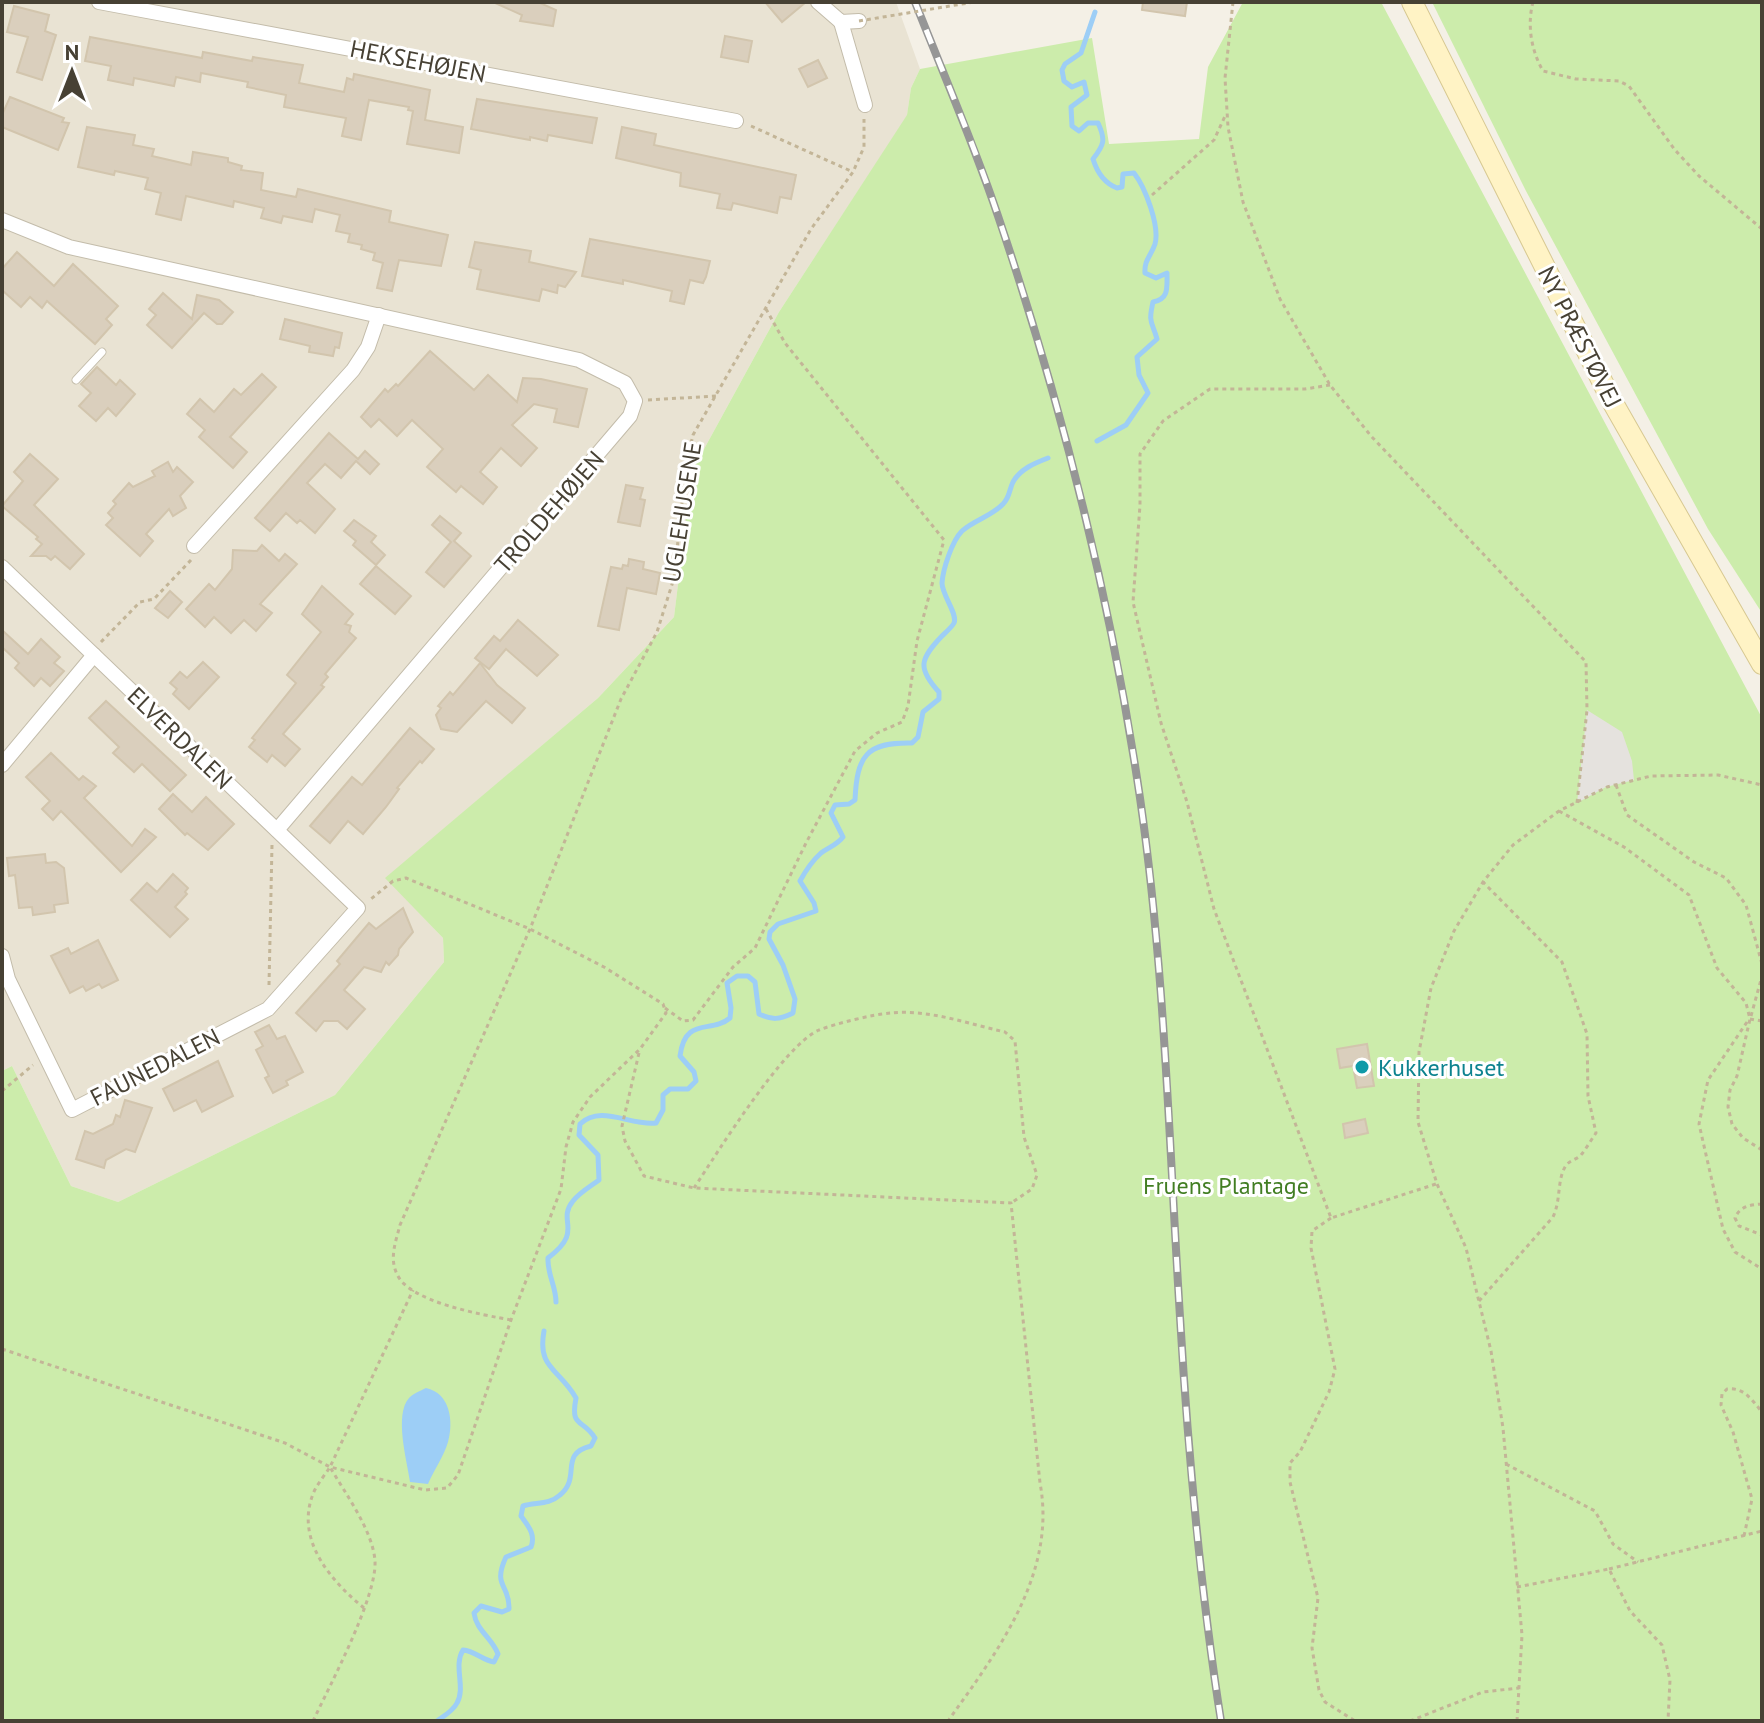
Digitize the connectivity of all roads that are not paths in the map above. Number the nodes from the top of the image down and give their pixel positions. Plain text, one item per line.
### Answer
1 (99, 2) edge
2 (818, 2) edge
3 (1412, 2) edge
4 (859, 21) road end
5 (841, 22) junction
6 (865, 105) road end
7 (736, 121) road end
8 (2, 220) edge
9 (379, 315) junction
10 (102, 352) dead end
11 (76, 380) dead end
12 (194, 546) road end
13 (2, 567) edge
14 (94, 655) junction
15 (1762, 664) edge
16 (2, 765) edge
17 (277, 830) junction
18 (358, 908) joint
19 (2, 956) edge

1 - 7 street, HEKSEHØJEN
2 - 5 street
3 - 15 street, NY PRÆSTØVEJ
4 - 5 street
5 - 6 street
8 - 9 street
9 - 12 street
9 - 17 street, TROLDEHØJEN
10 - 11 lane
13 - 14 street, ELVERDALEN
14 - 16 street
14 - 17 street, ELVERDALEN
17 - 18 street, ELVERDALEN
18 - 19 street, FAUNEDALEN

